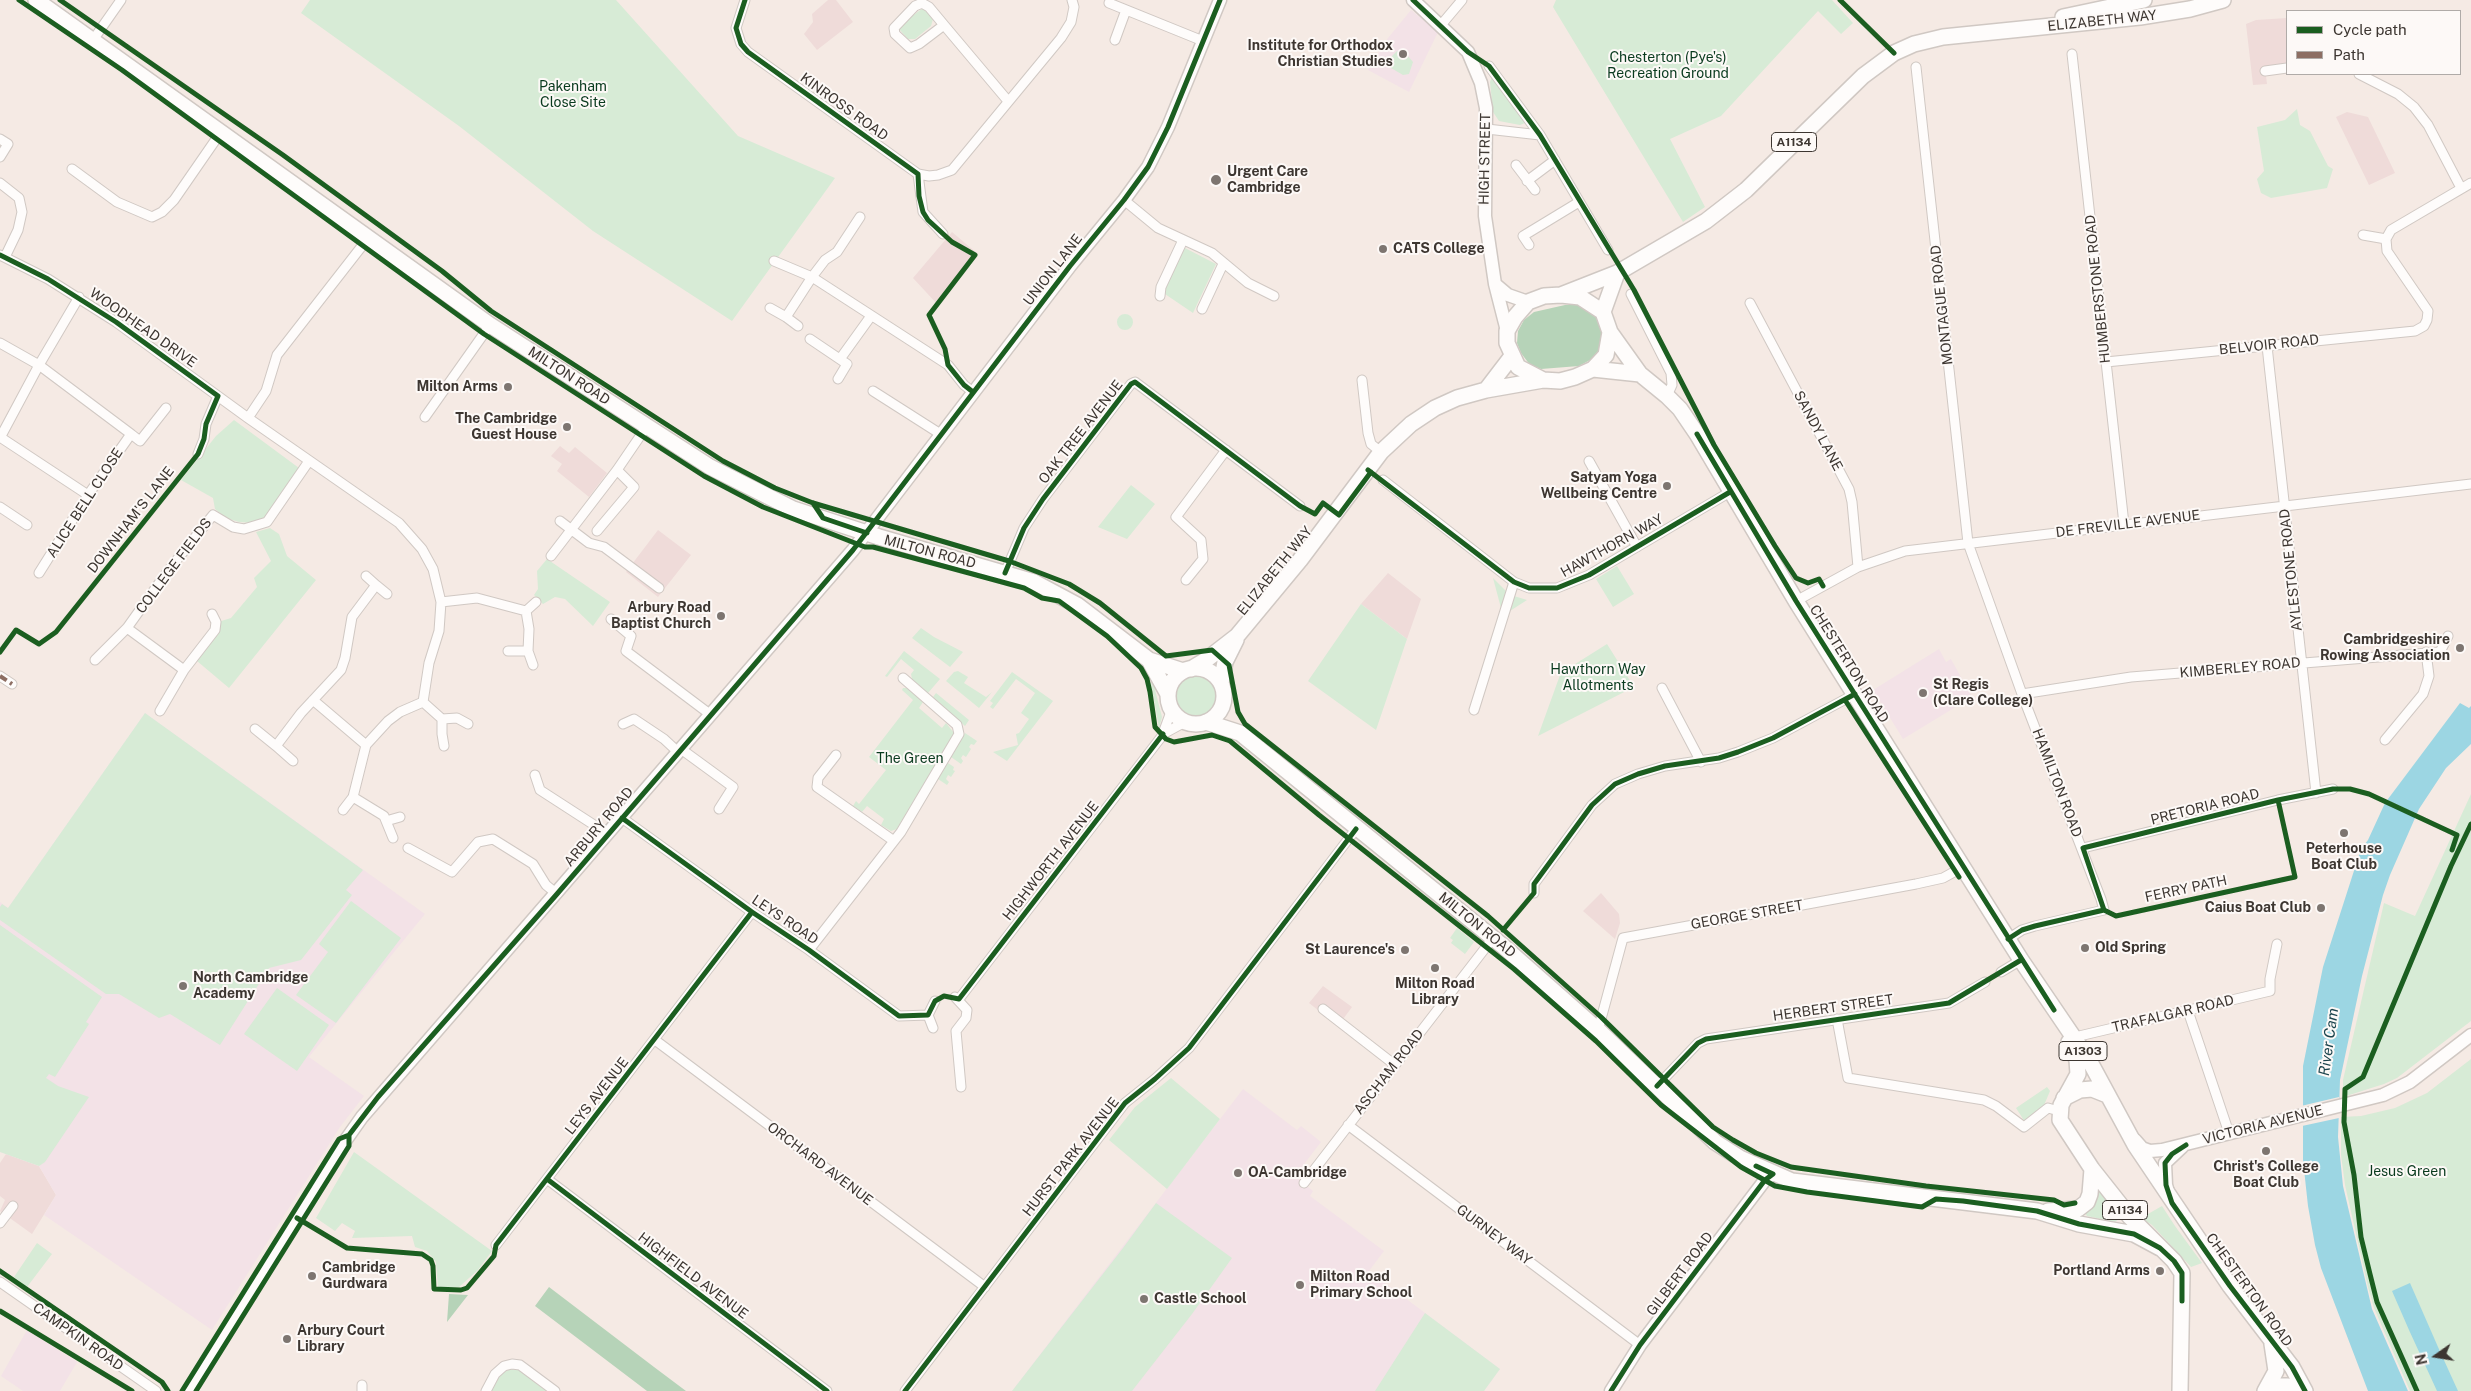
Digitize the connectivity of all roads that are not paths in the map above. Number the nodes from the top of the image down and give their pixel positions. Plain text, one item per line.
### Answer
1 (36, 0) edge
2 (121, 0) edge
3 (744, 0) edge
4 (1072, 0) edge
5 (1220, 0) edge
6 (1414, 0) edge
7 (1462, 0) edge
8 (2224, 0) edge
9 (2137, 1) edge
10 (1109, 3) dead end
11 (1126, 10) junction
12 (944, 25) junction
13 (1441, 25) junction
14 (1978, 32) junction
15 (93, 40) junction
16 (1115, 40) dead end
17 (1203, 41) junction
18 (2072, 54) dead end
19 (1489, 66) dead end
20 (1916, 66) dead end
21 (2286, 68) edge
22 (2264, 71) dead end
23 (2361, 75) edge
24 (1008, 101) junction
25 (1487, 129) junction
26 (221, 132) junction
27 (1540, 135) junction
28 (0, 139) edge
29 (0, 157) edge
30 (1555, 160) junction
31 (1516, 165) dead end
32 (72, 169) dead end
33 (918, 174) junction
34 (1528, 181) junction
35 (0, 183) edge
36 (2471, 183) edge
37 (2461, 188) junction
38 (1535, 190) dead end
39 (1124, 200) junction
40 (1579, 202) junction
41 (860, 217) dead end
42 (943, 234) dead end
43 (2363, 235) dead end
44 (369, 237) junction
45 (1183, 240) junction
46 (2386, 240) junction
47 (1529, 245) dead end
48 (1608, 250) dead end
49 (2, 256) edge
50 (774, 261) dead end
51 (1223, 264) junction
52 (1617, 273) junction
53 (812, 277) junction
54 (1495, 284) junction
55 (1631, 294) dead end
56 (1561, 295) junction
57 (1160, 296) dead end
58 (1274, 296) dead end
59 (79, 297) junction
60 (1528, 302) junction
61 (1750, 303) dead end
62 (770, 308) dead end
63 (1202, 309) dead end
64 (1603, 312) junction
65 (871, 316) junction
66 (786, 317) junction
67 (490, 325) junction
68 (798, 326) dead end
69 (1507, 331) junction
70 (1610, 332) junction
71 (810, 339) dead end
72 (0, 343) edge
73 (2267, 346) junction
74 (1512, 356) junction
75 (840, 359) junction
76 (2106, 362) junction
77 (39, 365) junction
78 (1593, 369) junction
79 (1640, 374) junction
80 (838, 379) dead end
81 (1362, 380) dead end
82 (1543, 380) junction
83 (1486, 390) junction
84 (873, 391) dead end
85 (974, 392) junction
86 (218, 396) junction
87 (1668, 396) junction
88 (166, 408) dead end
89 (424, 417) dead end
90 (248, 418) junction
91 (647, 426) junction
92 (131, 434) junction
93 (942, 436) junction
94 (0, 438) edge
95 (1226, 450) junction
96 (1381, 452) junction
97 (198, 454) dead end
98 (309, 461) junction
99 (1589, 461) dead end
100 (617, 470) junction
101 (1383, 480) dead end
102 (2471, 484) edge
103 (1730, 492) junction
104 (88, 495) junction
105 (1300, 506) dead end
106 (2285, 506) junction
107 (0, 507) edge
108 (560, 521) dead end
109 (2124, 524) junction
110 (27, 525) dead end
111 (571, 530) junction
112 (597, 531) dead end
113 (867, 533) junction
114 (1968, 543) junction
115 (1637, 547) junction
116 (552, 556) dead end
117 (1858, 566) junction
118 (39, 572) dead end
119 (1005, 573) junction
120 (366, 576) dead end
121 (1186, 580) dead end
122 (1514, 582) junction
123 (376, 584) junction
124 (659, 588) dead end
125 (387, 594) dead end
126 (1796, 601) junction
127 (441, 602) junction
128 (536, 602) dead end
129 (526, 611) junction
130 (212, 614) dead end
131 (611, 619) dead end
132 (127, 628) junction
133 (1237, 636) junction
134 (2448, 636) dead end
135 (528, 651) junction
136 (508, 652) dead end
137 (2426, 652) junction
138 (95, 660) dead end
139 (1149, 660) junction
140 (2300, 662) junction
141 (533, 665) dead end
142 (184, 670) junction
143 (1187, 670) junction
144 (0, 676) edge
145 (903, 678) dead end
146 (1221, 683) junction
147 (12, 684) dead end
148 (1662, 688) dead end
149 (1168, 694) junction
150 (1854, 694) junction
151 (2022, 694) junction
152 (313, 700) junction
153 (423, 702) junction
154 (1223, 704) junction
155 (1172, 709) junction
156 (1474, 710) dead end
157 (160, 711) dead end
158 (711, 714) junction
159 (442, 719) junction
160 (1185, 722) junction
161 (1206, 722) junction
162 (468, 724) dead end
163 (623, 724) dead end
164 (255, 729) dead end
165 (1163, 734) junction
166 (1240, 734) junction
167 (2385, 740) dead end
168 (366, 745) junction
169 (276, 746) junction
170 (444, 746) dead end
171 (679, 750) junction
172 (836, 755) dead end
173 (293, 761) dead end
174 (1701, 762) junction
175 (535, 775) dead end
176 (2334, 790) dead end
177 (2316, 794) junction
178 (353, 797) junction
179 (719, 809) dead end
180 (343, 810) dead end
181 (400, 817) dead end
182 (622, 818) junction
183 (386, 821) junction
184 (1356, 829) junction
185 (608, 834) junction
186 (393, 838) dead end
187 (894, 841) junction
188 (408, 848) dead end
189 (2083, 848) junction
190 (1963, 868) junction
191 (1534, 893) dead end
192 (557, 894) junction
193 (752, 912) junction
194 (1493, 938) junction
195 (2008, 939) junction
196 (2277, 944) dead end
197 (809, 950) junction
198 (2021, 960) junction
199 (2001, 972) dead end
200 (1985, 982) dead end
201 (935, 1002) dead end
202 (1323, 1009) dead end
203 (2054, 1010) junction
204 (2188, 1011) junction
205 (928, 1015) junction
206 (1837, 1018) junction
207 (933, 1028) dead end
208 (1598, 1030) junction
209 (2471, 1035) edge
210 (2075, 1037) junction
211 (655, 1040) junction
212 (1395, 1065) junction
213 (1656, 1086) junction
214 (961, 1087) dead end
215 (2107, 1095) junction
216 (2061, 1105) junction
217 (1348, 1126) junction
218 (2229, 1133) junction
219 (2131, 1137) junction
220 (2186, 1144) junction
221 (2092, 1169) junction
222 (1773, 1174) junction
223 (547, 1180) junction
224 (1304, 1183) dead end
225 (2172, 1203) junction
226 (13, 1206) dead end
227 (2037, 1211) junction
228 (0, 1223) edge
229 (496, 1245) dead end
230 (2160, 1248) junction
231 (0, 1282) edge
232 (985, 1287) junction
233 (2272, 1342) junction
234 (1640, 1345) junction
235 (156, 1391) edge
236 (189, 1391) edge
237 (486, 1391) edge
238 (555, 1391) edge
239 (827, 1391) edge
240 (905, 1391) edge
241 (1611, 1391) edge
242 (2180, 1391) edge
243 (2266, 1391) edge
244 (2300, 1391) edge
245 (2305, 1391) edge

1 - 15 main road, MILTON ROAD
2 - 15 street
3 - 33 street, KINROSS ROAD
4 - 24 street
5 - 17 street, UNION LANE
6 - 13 street, HIGH STREET
7 - 13 street
8 - 14 main road, ELIZABETH WAY / A1134
9 - 14 main road, ELIZABETH WAY / A1134
10 - 11 street
11 - 16 street
11 - 17 street
12 - 12 street
12 - 24 street
13 - 25 street, HIGH STREET
14 - 52 main road, ELIZABETH WAY / A1134
15 - 26 main road, MILTON ROAD
17 - 39 street, UNION LANE
18 - 76 street, HUMBERSTONE ROAD
19 - 27 street
20 - 114 street, MONTAGUE ROAD
21 - 22 street
23 - 37 street
24 - 33 street
25 - 27 street
25 - 54 street, HIGH STREET
26 - 32 street
26 - 44 main road, MILTON ROAD
27 - 30 street
28 - 29 street
30 - 34 street
30 - 40 street
31 - 34 street
33 - 42 street
34 - 38 street
35 - 49 street
36 - 37 street
37 - 46 street
39 - 45 street
39 - 85 street, UNION LANE
40 - 47 street
40 - 48 street
41 - 53 street
43 - 46 street
44 - 67 main road, MILTON ROAD
44 - 90 street
45 - 51 street
45 - 57 street
46 - 73 street, BELVOIR ROAD
49 - 59 street, WOODHEAD DRIVE
50 - 53 street
51 - 58 street
51 - 63 street
52 - 56 main road, ELIZABETH WAY / A1134
52 - 64 main road
53 - 65 street
53 - 66 street
54 - 60 street
54 - 69 street, HIGH STREET
55 - 87 street
56 - 60 main road
56 - 64 main road
59 - 77 street
59 - 86 street, WOODHEAD DRIVE
60 - 69 main road
61 - 117 street, SANDY LANE
62 - 66 street
64 - 70 main road
65 - 75 street
65 - 85 street
66 - 68 street
67 - 89 street
67 - 91 main road, MILTON ROAD
69 - 74 main road
70 - 78 main road
70 - 79 main road, CHESTERTON ROAD / A1303
71 - 75 street
72 - 77 street, ALICE BELL CLOSE
73 - 76 street, BELVOIR ROAD
73 - 106 street, AYLESTONE ROAD
74 - 82 main road
74 - 83 main road
75 - 80 street
76 - 109 street, HUMBERSTONE ROAD
77 - 92 street, ALICE BELL CLOSE
77 - 94 street
78 - 79 main road
78 - 82 main road
79 - 87 main road, CHESTERTON ROAD / A1303
81 - 96 street
82 - 83 main road, ELIZABETH WAY / A1134
83 - 96 main road, ELIZABETH WAY / A1134
84 - 93 street
85 - 93 street, UNION LANE
86 - 90 street, WOODHEAD DRIVE
86 - 97 street
87 - 103 main road, CHESTERTON ROAD / A1303
88 - 92 street, ALICE BELL CLOSE
90 - 98 street, WOODHEAD DRIVE
91 - 100 street
91 - 113 main road, MILTON ROAD
92 - 104 street, ALICE BELL CLOSE
93 - 113 street, UNION LANE
94 - 104 street
95 - 105 street, OAK TREE AVENUE
95 - 119 street, OAK TREE AVENUE
95 - 121 street
96 - 133 main road, ELIZABETH WAY / A1134
98 - 127 street, WOODHEAD DRIVE
98 - 132 street, COLLEGE FIELDS
99 - 115 street, HAWTHORN WAY
100 - 111 street
100 - 112 street
101 - 122 street, HAWTHORN WAY
102 - 106 street, DE FREVILLE AVENUE
103 - 115 street, HAWTHORN WAY
103 - 126 main road, CHESTERTON ROAD / A1303
104 - 118 street, ALICE BELL CLOSE
106 - 109 street, DE FREVILLE AVENUE
106 - 140 street, AYLESTONE ROAD
107 - 110 street
108 - 111 street
109 - 114 street, DE FREVILLE AVENUE
111 - 116 street
111 - 124 street
113 - 119 main road, MILTON ROAD
113 - 158 street, ARBURY ROAD
114 - 117 street, DE FREVILLE AVENUE
114 - 151 street, HAMILTON ROAD
115 - 122 street, HAWTHORN WAY
117 - 126 street, DE FREVILLE AVENUE
119 - 139 main road, MILTON ROAD
120 - 123 street
122 - 156 street
123 - 125 street
123 - 152 street
126 - 150 main road, CHESTERTON ROAD / A1303
127 - 129 street
127 - 153 street, WOODHEAD DRIVE
128 - 129 street
129 - 135 street
130 - 142 street
131 - 158 street
132 - 138 street, COLLEGE FIELDS
132 - 142 street, COLLEGE FIELDS
133 - 143 main road, ELIZABETH WAY / A1134
133 - 146 main road, ELIZABETH WAY / A1134
134 - 137 street, KIMBERLEY ROAD
135 - 136 street
135 - 141 street
137 - 140 street, KIMBERLEY ROAD
137 - 167 street
139 - 143 main road, MILTON ROAD
139 - 149 main road, MILTON ROAD
140 - 151 street, KIMBERLEY ROAD
140 - 177 street, AYLESTONE ROAD
142 - 157 street
143 - 146 main road
143 - 149 main road, A1134
144 - 147 street
145 - 187 street
146 - 154 main road, A1134
148 - 174 street
149 - 155 main road
150 - 174 street
150 - 190 main road, CHESTERTON ROAD / A1303
151 - 189 street, HAMILTON ROAD
152 - 168 street
152 - 169 street
153 - 159 street
153 - 168 street
154 - 161 main road
154 - 166 main road, MILTON ROAD / A1134
155 - 160 main road
155 - 165 street, HIGHWORTH AVENUE
158 - 171 street, ARBURY ROAD
159 - 162 street
159 - 170 street
160 - 161 main road, A1134
160 - 165 street, HIGHWORTH AVENUE
161 - 166 main road, MILTON ROAD / A1134
163 - 171 street
164 - 169 street
165 - 214 street, HIGHWORTH AVENUE
166 - 184 main road, MILTON ROAD / A1134
168 - 178 street
169 - 173 street
171 - 179 street
171 - 182 street, ARBURY ROAD
172 - 187 street
174 - 191 street
175 - 185 street
176 - 177 street, PRETORIA ROAD
177 - 189 street, PRETORIA ROAD
178 - 180 street
178 - 183 street
181 - 183 street
182 - 185 street, ARBURY ROAD
182 - 193 street, LEYS ROAD
183 - 186 street
184 - 194 main road, MILTON ROAD / A1134
184 - 232 street, HURST PARK AVENUE
185 - 192 street, ARBURY ROAD
187 - 197 street
188 - 192 street
189 - 195 street, HAMILTON ROAD
190 - 195 main road, CHESTERTON ROAD / A1303
190 - 208 street, GEORGE STREET
192 - 236 street, ARBURY ROAD
193 - 197 street, LEYS ROAD
193 - 211 street, LEYS AVENUE
194 - 208 main road, MILTON ROAD / A1134
194 - 212 street, ASCHAM ROAD
195 - 198 main road, CHESTERTON ROAD / A1303
196 - 204 street, TRAFALGAR ROAD
197 - 205 street, LEYS ROAD
198 - 199 street
198 - 203 main road, CHESTERTON ROAD / A1303
200 - 206 street, HERBERT STREET
201 - 205 street
202 - 212 street
203 - 210 main road, A1303
203 - 216 main road, A1303
204 - 210 street, TRAFALGAR ROAD
204 - 218 street
205 - 207 street
206 - 213 street, HERBERT STREET
206 - 216 street
208 - 213 main road, MILTON ROAD / A1134
209 - 218 street, VICTORIA AVENUE
210 - 215 main road, A1303
211 - 223 street, LEYS AVENUE
211 - 232 street, ORCHARD AVENUE
212 - 217 street, ASCHAM ROAD
213 - 222 main road, MILTON ROAD / A1134
215 - 216 main road
215 - 219 main road, CHESTERTON ROAD / A1134
216 - 221 main road, A1134
217 - 224 street, ASCHAM ROAD
217 - 234 street, GURNEY WAY
218 - 220 street, VICTORIA AVENUE
219 - 220 street, VICTORIA AVENUE
219 - 225 main road, CHESTERTON ROAD / A1134
220 - 225 street
221 - 227 main road
221 - 230 main road, A1134
222 - 227 main road, MILTON ROAD / A1134
222 - 234 street, GILBERT ROAD
223 - 229 street, LEYS AVENUE
223 - 239 street, HIGHFIELD AVENUE
225 - 233 main road, CHESTERTON ROAD / A1134
226 - 228 street
227 - 230 main road, MILTON ROAD / A1134
230 - 242 main road, A1134
231 - 235 street, CAMPKIN ROAD
232 - 240 street, HURST PARK AVENUE
233 - 243 main road, A1134
233 - 245 main road, CHESTERTON ROAD / A1134
234 - 241 street, GILBERT ROAD
237 - 238 street
243 - 244 main road

